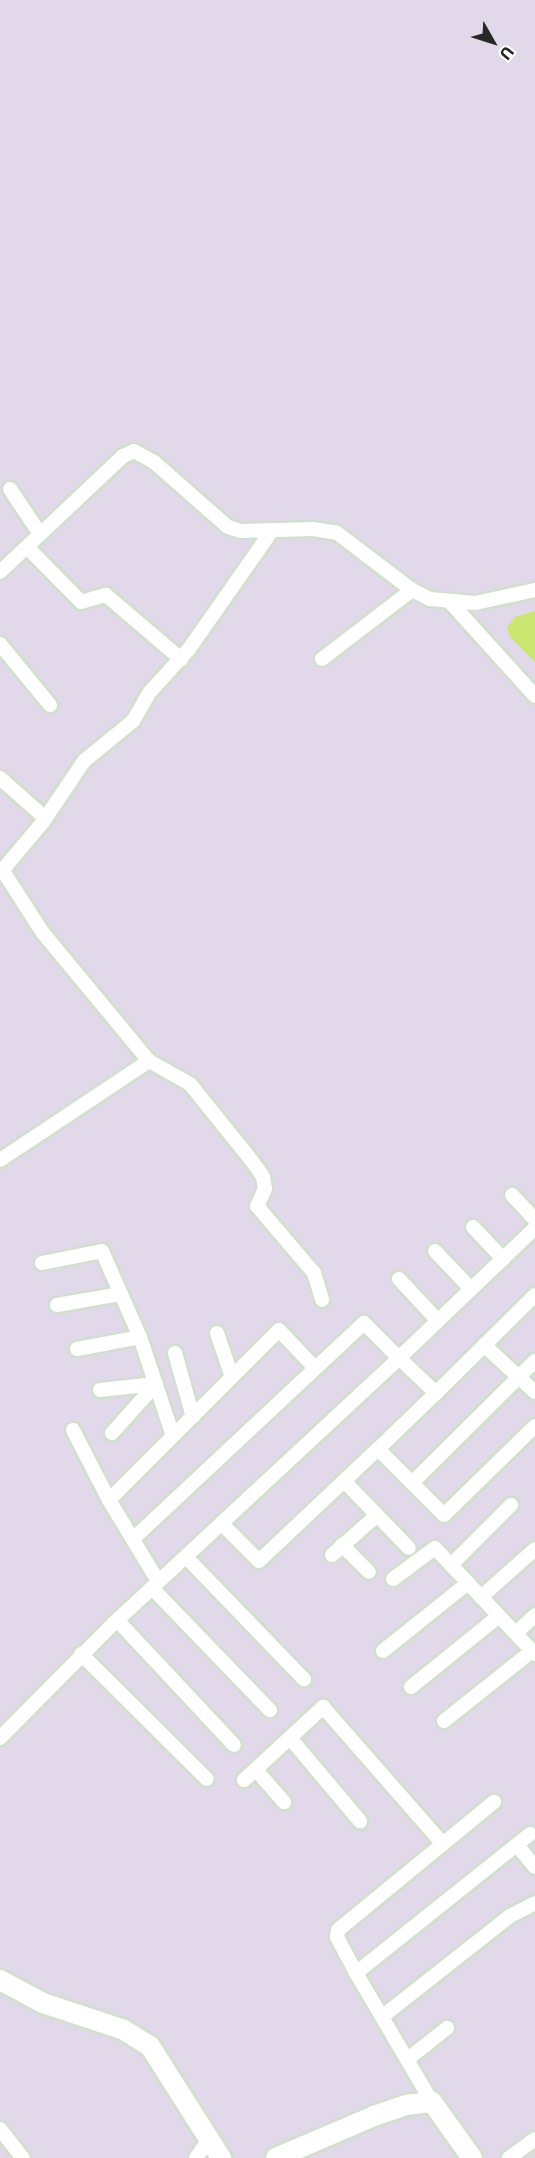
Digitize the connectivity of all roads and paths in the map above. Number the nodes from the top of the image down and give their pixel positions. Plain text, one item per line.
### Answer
1 (10, 489) dead end
2 (272, 532) junction
3 (40, 534) junction
4 (27, 547) junction
5 (0, 572) edge
6 (412, 590) junction
7 (535, 590) edge
8 (451, 603) junction
9 (0, 644) edge
10 (181, 659) junction
11 (322, 659) dead end
12 (535, 696) edge
13 (50, 705) dead end
14 (0, 778) edge
15 (45, 818) junction
16 (2, 872) edge
17 (149, 1061) junction
18 (0, 1160) edge
19 (512, 1195) dead end
20 (535, 1220) edge
21 (474, 1227) dead end
22 (535, 1228) edge
23 (435, 1251) dead end
24 (503, 1259) junction
25 (42, 1263) dead end
26 (399, 1279) dead end
27 (471, 1289) junction
28 (121, 1294) junction
29 (535, 1295) edge
30 (322, 1300) dead end
31 (57, 1305) dead end
32 (438, 1321) junction
33 (217, 1333) dead end
34 (140, 1337) junction
35 (484, 1345) junction
36 (77, 1349) dead end
37 (175, 1353) dead end
38 (399, 1358) junction
39 (535, 1361) edge
40 (315, 1368) junction
41 (232, 1377) junction
42 (519, 1377) junction
43 (156, 1384) junction
44 (125, 1387) junction
45 (100, 1390) dead end
46 (535, 1392) edge
47 (436, 1393) junction
48 (134, 1409) junction
49 (193, 1417) junction
50 (535, 1426) edge
51 (73, 1430) dead end
52 (112, 1433) dead end
53 (173, 1436) junction
54 (378, 1449) junction
55 (344, 1481) junction
56 (412, 1483) junction
57 (109, 1500) junction
58 (511, 1504) dead end
59 (377, 1515) junction
60 (222, 1524) junction
61 (133, 1539) junction
62 (409, 1548) dead end
63 (535, 1549) edge
64 (186, 1557) junction
65 (451, 1565) junction
66 (369, 1572) dead end
67 (393, 1579) dead end
68 (468, 1583) junction
69 (155, 1585) junction
70 (482, 1597) junction
71 (535, 1615) edge
72 (499, 1616) junction
73 (117, 1620) junction
74 (516, 1633) junction
75 (383, 1651) dead end
76 (534, 1653) edge
77 (81, 1654) junction
78 (303, 1679) dead end
79 (411, 1687) dead end
80 (270, 1710) dead end
81 (444, 1721) dead end
82 (0, 1737) edge
83 (290, 1738) junction
84 (234, 1745) dead end
85 (256, 1770) junction
86 (207, 1779) dead end
87 (244, 1780) dead end
88 (284, 1802) dead end
89 (494, 1802) dead end
90 (360, 1821) dead end
91 (530, 1834) dead end
92 (442, 1843) junction
93 (517, 1845) junction
94 (535, 1867) edge
95 (535, 1903) edge
96 (356, 1973) junction
97 (0, 1980) edge
98 (383, 2016) junction
99 (447, 2028) dead end
100 (408, 2059) junction
101 (432, 2102) junction
102 (0, 2129) edge
103 (535, 2139) edge
104 (208, 2141) junction
105 (23, 2158) edge
106 (196, 2158) edge
107 (221, 2158) edge
108 (276, 2158) edge
109 (472, 2158) edge
110 (509, 2158) edge

1 - 3 street
2 - 3 street
2 - 6 street
2 - 10 street
3 - 4 street
4 - 5 street
4 - 10 street
6 - 8 street
6 - 11 street
7 - 8 street
8 - 12 street
9 - 13 street
10 - 15 street
14 - 15 street
15 - 16 street
16 - 17 street
17 - 18 street
17 - 30 street
19 - 20 street
21 - 24 street
22 - 24 street
23 - 27 street
24 - 27 street
25 - 28 street
26 - 32 street
27 - 32 street
28 - 31 street
28 - 34 street
29 - 35 street
32 - 38 street
33 - 41 street
34 - 36 street
34 - 43 street
35 - 42 street
35 - 47 street
37 - 49 street
38 - 40 street
38 - 47 street
38 - 60 street
39 - 42 street
40 - 41 street
40 - 61 street
41 - 49 street
42 - 46 street
42 - 56 street
43 - 44 street
43 - 48 street
43 - 53 street
44 - 45 street
44 - 48 street
47 - 54 street
48 - 52 street
49 - 53 street
50 - 56 street
51 - 57 street
53 - 57 street
54 - 55 street
54 - 56 street
55 - 59 street
55 - 60 street
57 - 61 street
58 - 65 street
59 - 62 street
59 - 66 street
60 - 64 street
61 - 69 street
63 - 70 street
64 - 69 street
64 - 78 street
65 - 67 street
65 - 68 street
68 - 70 street
68 - 75 street
69 - 73 street
69 - 80 street
70 - 72 street
71 - 74 street
72 - 74 street
72 - 79 street
73 - 77 street
73 - 84 street
74 - 76 street
76 - 81 street
77 - 82 street
77 - 86 street
83 - 85 street
83 - 90 street
83 - 92 street
85 - 87 street
85 - 88 street
89 - 92 street
91 - 93 street
92 - 96 street
93 - 94 street
93 - 96 street
95 - 98 street
96 - 98 street
97 - 104 street
98 - 100 street
99 - 100 street
100 - 101 street
101 - 108 street
101 - 109 street
102 - 105 street
103 - 110 street
104 - 106 street
104 - 107 street

